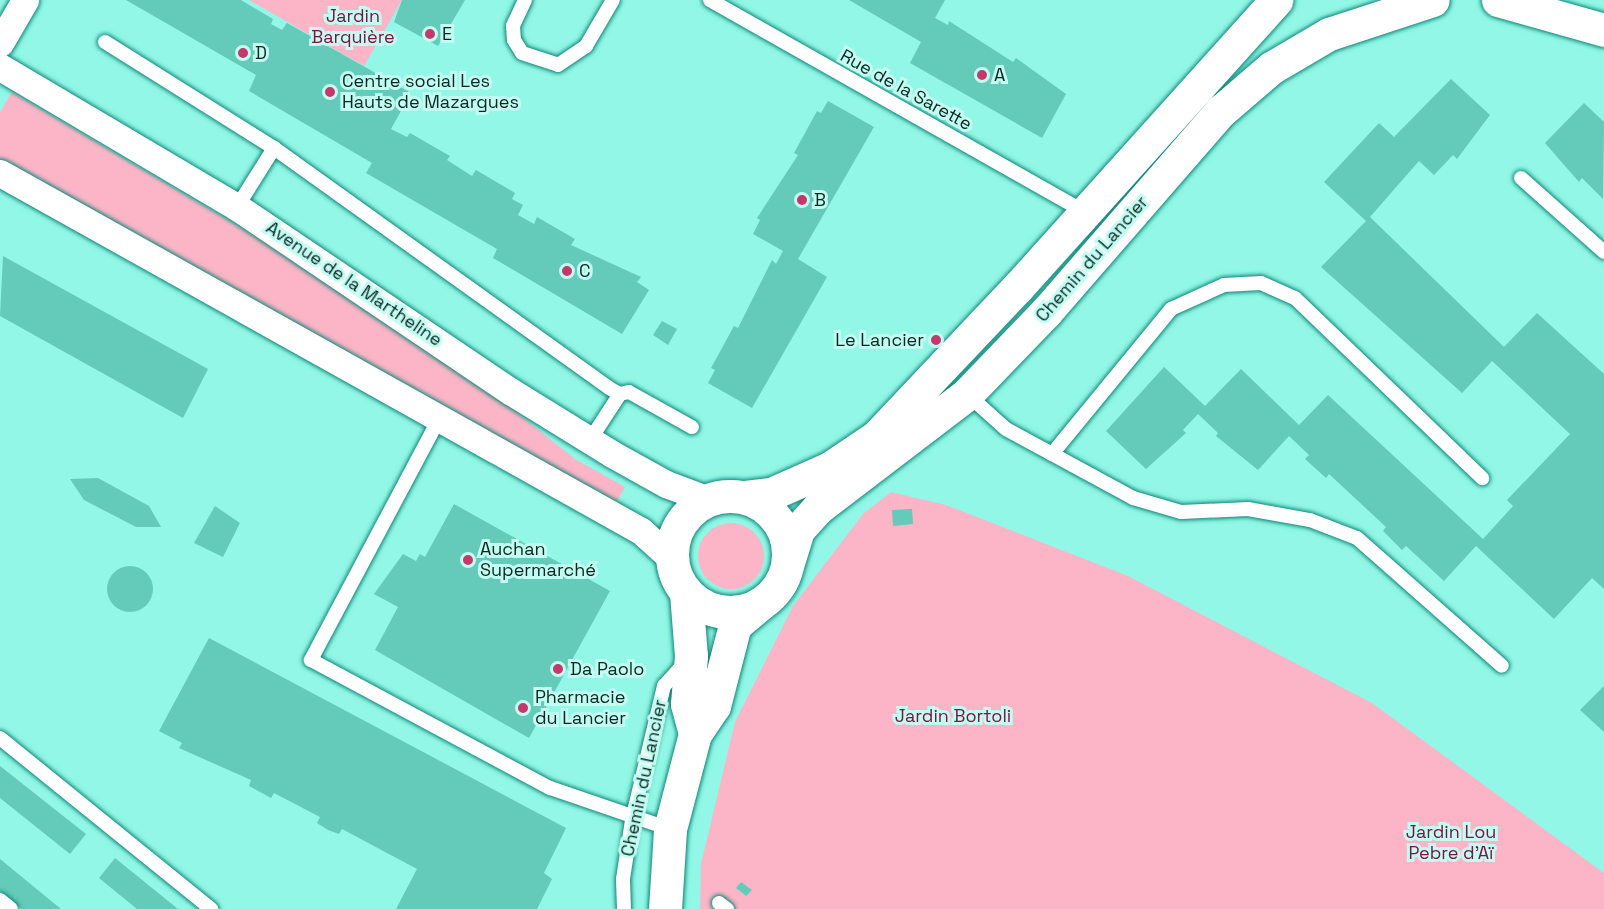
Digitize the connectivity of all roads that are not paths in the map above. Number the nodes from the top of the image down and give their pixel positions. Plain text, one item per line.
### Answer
1 (25, 0) edge
2 (525, 0) edge
3 (613, 0) edge
4 (710, 0) edge
5 (1276, 0) edge
6 (1433, 0) edge
7 (1498, 0) edge
8 (1604, 30) edge
9 (105, 42) dead end
10 (0, 43) edge
11 (0, 66) edge
12 (274, 148) junction
13 (0, 173) edge
14 (1521, 178) dead end
15 (237, 207) junction
16 (1085, 212) junction
17 (1604, 252) edge
18 (620, 394) junction
19 (967, 394) junction
20 (440, 420) junction
21 (692, 427) dead end
22 (590, 440) junction
23 (1052, 454) junction
24 (1482, 478) dead end
25 (744, 497) junction
26 (709, 500) junction
27 (672, 558) junction
28 (787, 566) junction
29 (686, 593) junction
30 (764, 601) junction
31 (691, 656) junction
32 (1502, 666) dead end
33 (695, 734) junction
34 (0, 738) edge
35 (632, 820) junction
36 (670, 829) junction
37 (0, 900) edge
38 (11, 909) edge
39 (211, 909) edge
40 (624, 909) edge
41 (664, 909) edge

1 - 10 street
2 - 3 lane
4 - 16 lane, Rue de la Sarette
5 - 16 street, Chemin du Lancier
6 - 19 street, Chemin du Lancier
7 - 8 street
9 - 12 lane
11 - 15 street, Avenue de la Martheline
12 - 15 lane
12 - 18 lane
13 - 20 street
14 - 17 lane
15 - 22 street, Avenue de la Martheline
16 - 25 street, Chemin du Lancier
18 - 21 lane
18 - 22 lane
19 - 23 lane
19 - 28 street, Chemin du Lancier
20 - 27 street
20 - 35 lane
22 - 26 street, Avenue de la Martheline
23 - 24 lane
23 - 32 lane
25 - 26 street
25 - 28 street
26 - 27 street
27 - 29 street
28 - 30 street
29 - 30 street
29 - 31 street, Chemin du Lancier
30 - 33 street, Chemin du Lancier
31 - 33 street, Chemin du Lancier
31 - 35 lane, Chemin du Lancier
33 - 36 street, Chemin du Lancier
34 - 39 lane
35 - 36 lane
35 - 40 lane, Chemin du Lancier
36 - 41 street, Chemin du Lancier
37 - 38 lane

